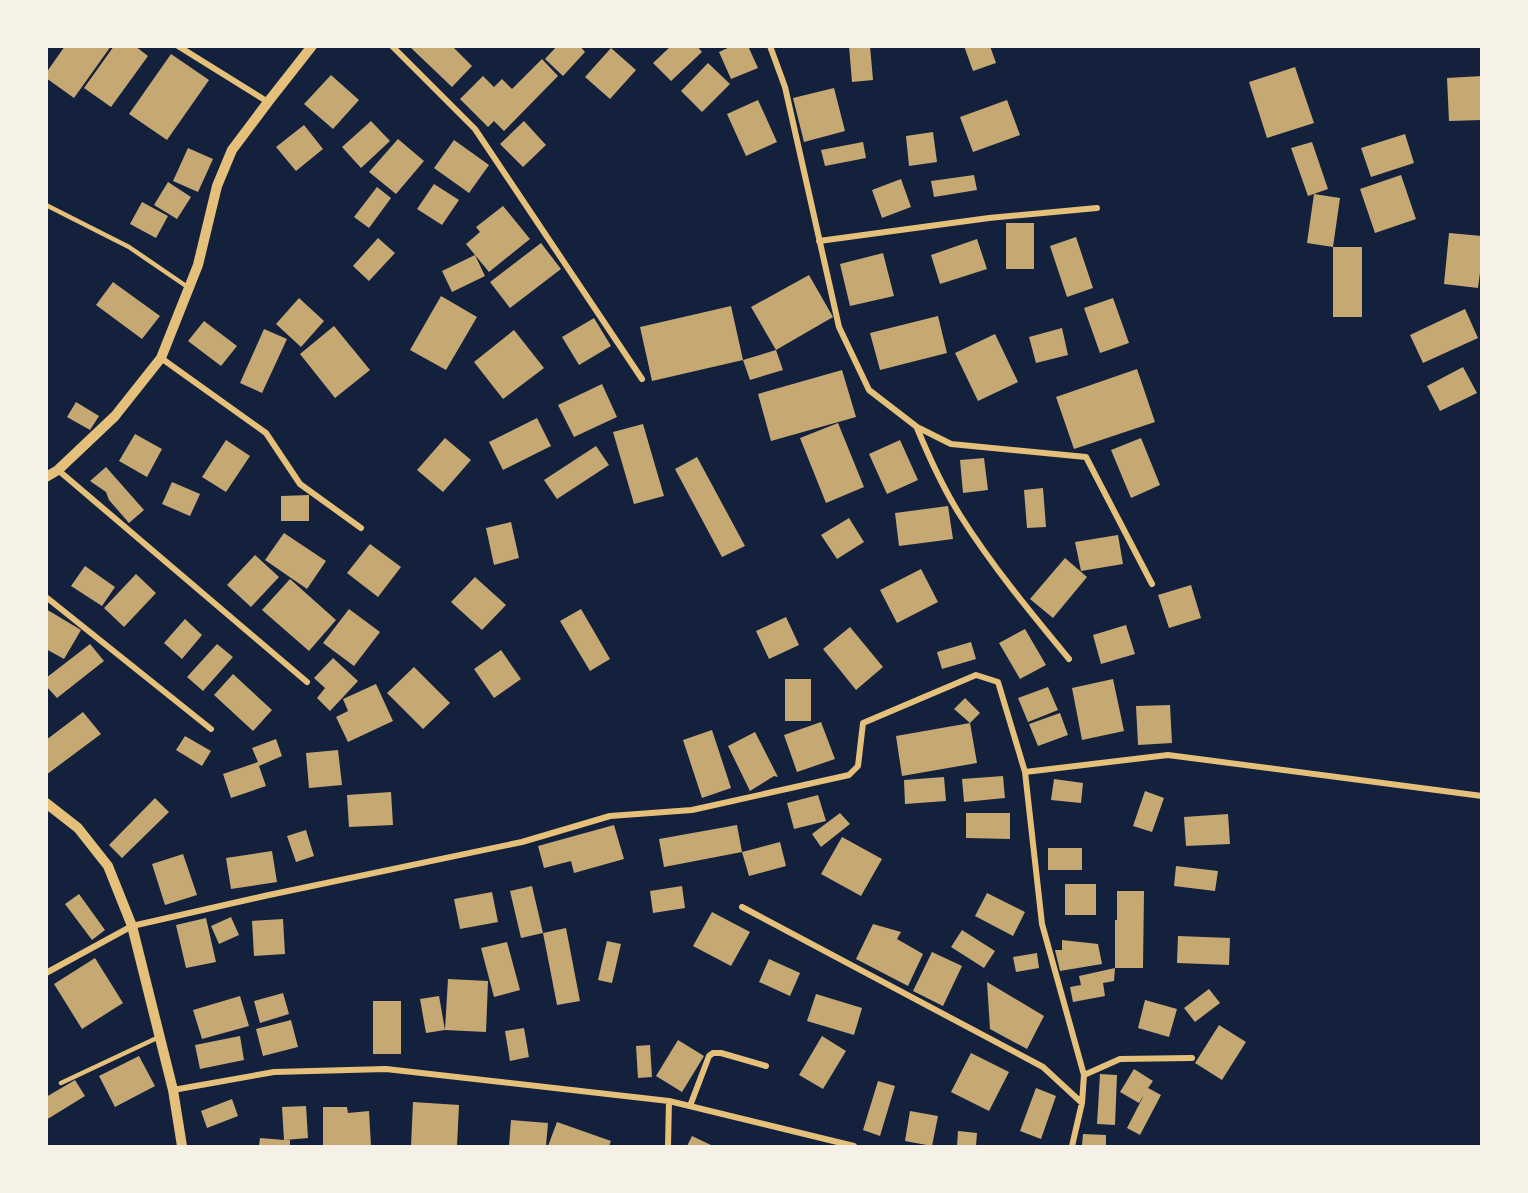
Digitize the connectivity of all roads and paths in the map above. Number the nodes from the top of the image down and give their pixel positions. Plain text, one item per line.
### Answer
1 (178, 46) edge
2 (312, 46) edge
3 (392, 46) edge
4 (770, 46) edge
5 (268, 102) junction
6 (46, 205) edge
7 (1097, 208) dead end
8 (819, 241) junction
9 (189, 288) junction
10 (161, 357) junction
11 (642, 380) dead end
12 (916, 427) junction
13 (58, 470) junction
14 (46, 477) edge
15 (361, 528) dead end
16 (1152, 584) dead end
17 (46, 597) edge
18 (1069, 659) dead end
19 (307, 682) dead end
20 (211, 729) dead end
21 (1024, 772) junction
22 (1482, 796) edge
23 (46, 803) edge
24 (742, 908) dead end
25 (132, 927) junction
26 (46, 973) edge
27 (160, 1037) junction
28 (1192, 1058) dead end
29 (766, 1066) dead end
30 (1084, 1075) junction
31 (61, 1083) dead end
32 (173, 1090) junction
33 (669, 1101) junction
34 (1082, 1103) junction
35 (690, 1106) junction
36 (182, 1146) edge
37 (668, 1146) edge
38 (854, 1146) edge
39 (1072, 1146) edge

1 - 5 street
2 - 5 street
3 - 11 street
4 - 8 street
5 - 9 street
6 - 9 lane
7 - 8 street
8 - 12 street
9 - 10 street
10 - 13 street
10 - 15 street
12 - 16 street
12 - 18 street
13 - 14 street
13 - 19 street
17 - 20 street
21 - 22 street
21 - 25 street
21 - 30 street
23 - 25 street
24 - 34 street
25 - 26 street
25 - 27 street
27 - 31 lane
27 - 32 street
28 - 30 street
29 - 35 street
30 - 34 street
32 - 33 street
32 - 36 street
33 - 35 street
33 - 37 street
34 - 39 street
35 - 38 street

